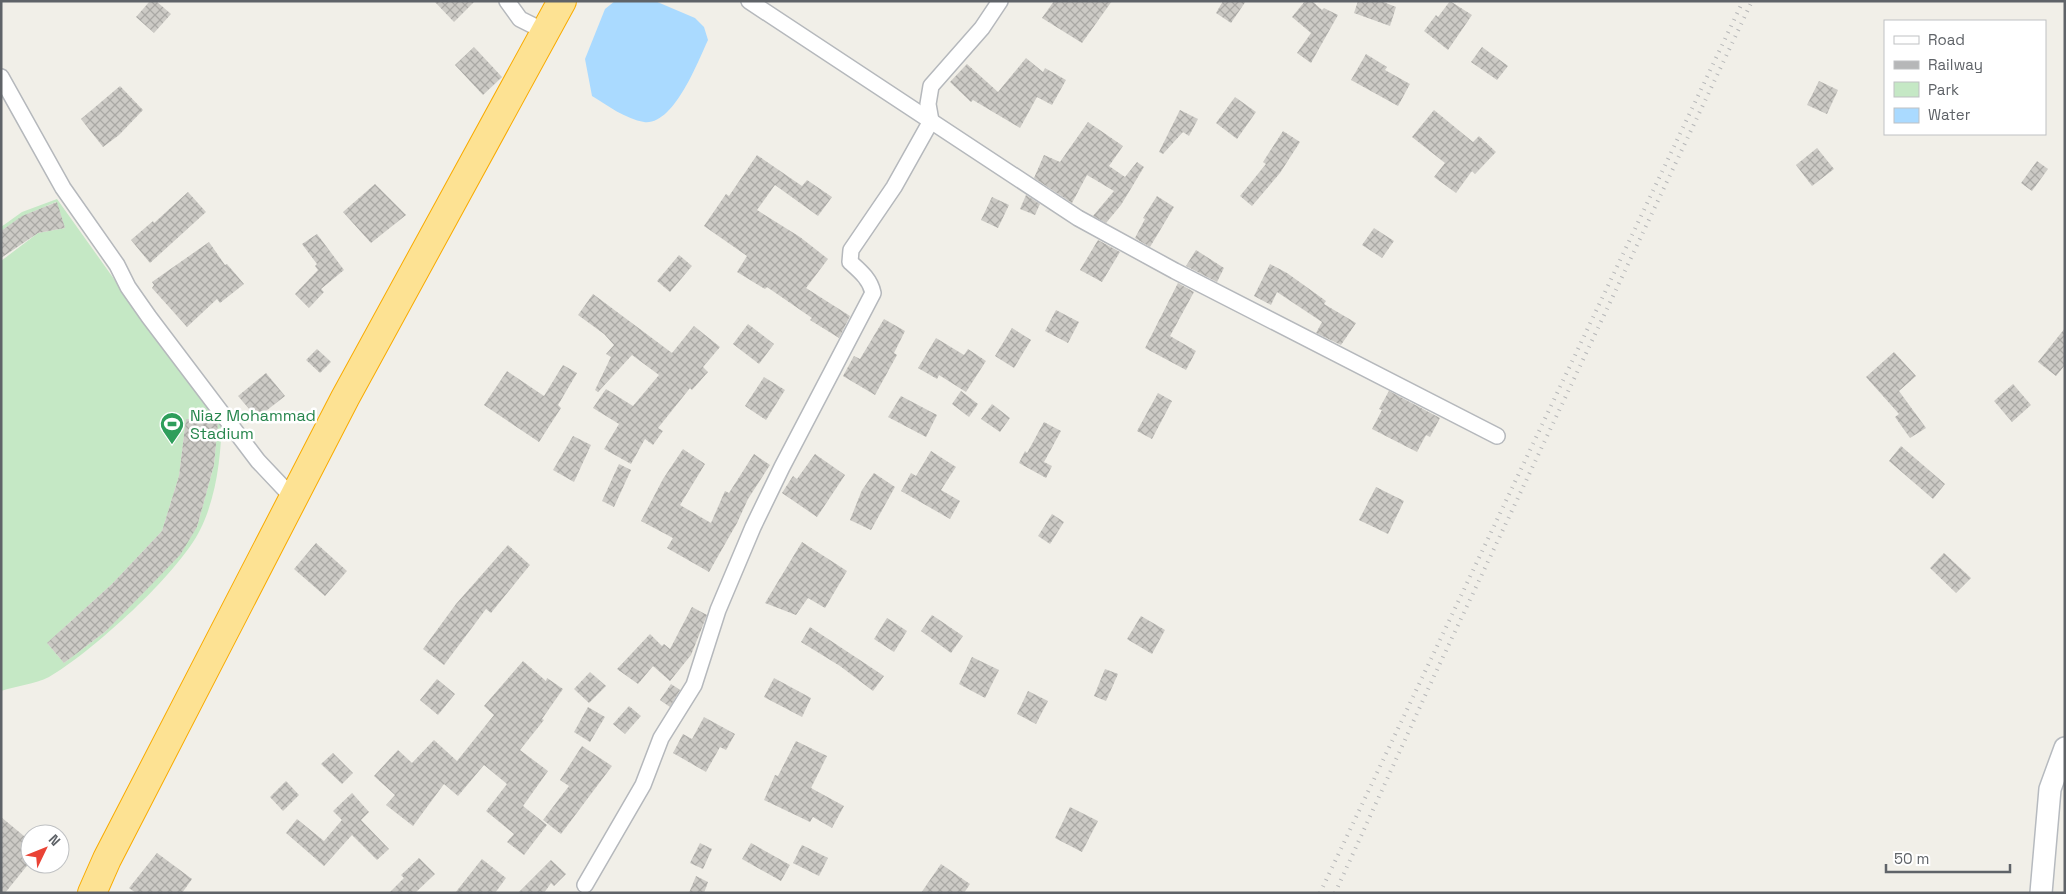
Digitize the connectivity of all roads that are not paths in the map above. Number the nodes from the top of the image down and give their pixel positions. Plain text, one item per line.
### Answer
1 (507, 1) edge
2 (562, 1) edge
3 (749, 1) edge
4 (1000, 1) edge
5 (546, 32) junction
6 (1, 77) edge
7 (931, 121) junction
8 (1498, 436) dead end
9 (293, 498) junction
10 (2065, 748) edge
11 (585, 886) dead end
12 (92, 893) edge
13 (2041, 893) edge

1 - 5 street
2 - 5 highway
3 - 7 street
4 - 7 street
5 - 9 highway
6 - 9 street
7 - 8 street
7 - 11 street
9 - 12 highway
10 - 13 street

